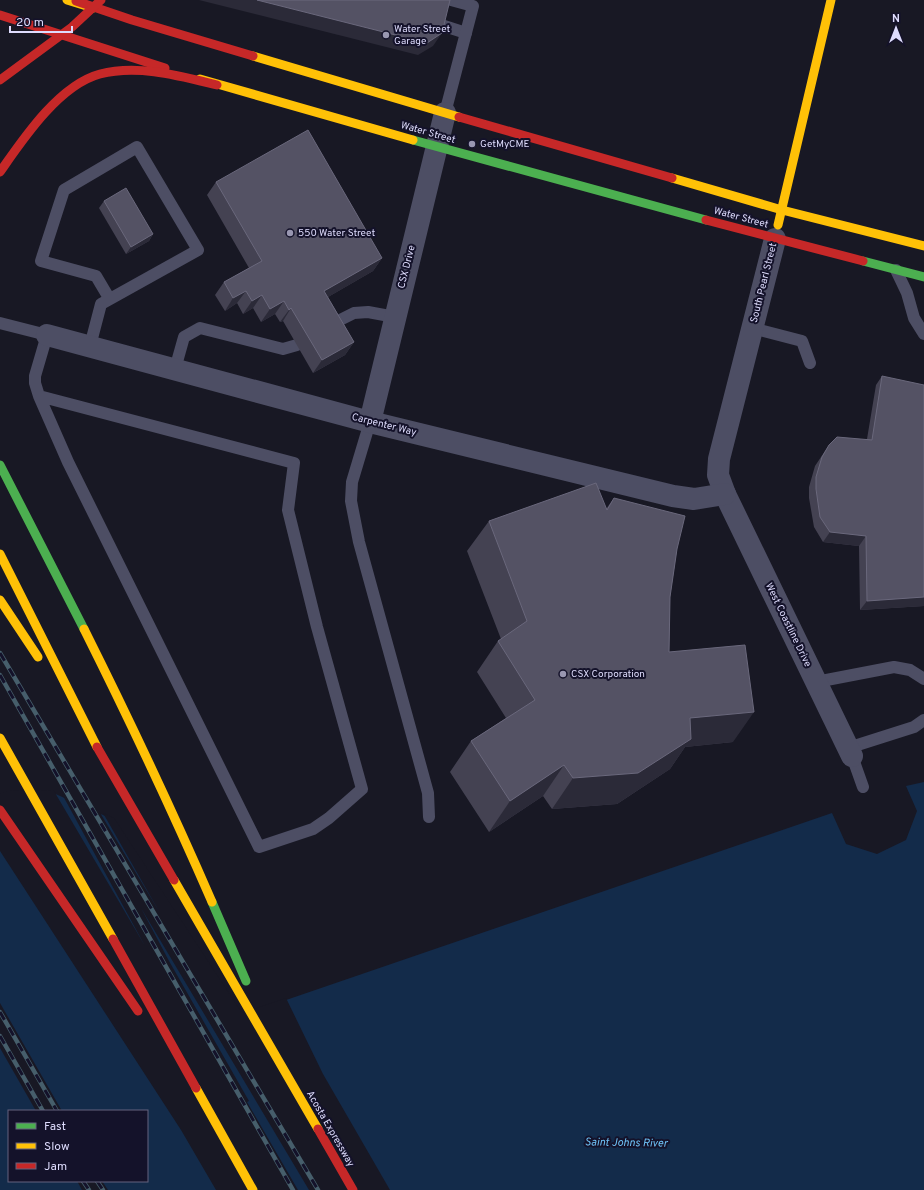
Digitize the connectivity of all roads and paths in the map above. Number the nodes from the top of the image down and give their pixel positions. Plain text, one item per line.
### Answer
1 (68, 0) edge
2 (74, 0) edge
3 (101, 0) edge
4 (451, 0) edge
5 (831, 0) edge
6 (93, 8) junction
7 (0, 15) edge
8 (438, 24) edge
9 (466, 33) junction
10 (60, 36) junction
11 (0, 80) edge
12 (217, 84) junction
13 (445, 112) junction
14 (436, 147) junction
15 (0, 172) edge
16 (782, 210) junction
17 (775, 239) junction
18 (924, 246) edge
19 (896, 270) junction
20 (924, 277) edge
21 (109, 298) junction
22 (395, 317) junction
23 (0, 323) edge
24 (328, 326) edge
25 (752, 328) junction
26 (924, 334) edge
27 (47, 335) junction
28 (297, 345) dead end
29 (90, 346) junction
30 (810, 363) dead end
31 (175, 369) junction
32 (38, 396) junction
33 (370, 422) junction
34 (0, 465) edge
35 (725, 494) junction
36 (0, 554) edge
37 (0, 600) edge
38 (924, 680) edge
39 (816, 682) junction
40 (924, 720) edge
41 (87, 729) junction
42 (0, 738) edge
43 (850, 752) junction
44 (863, 787) dead end
45 (0, 810) edge
46 (429, 817) dead end
47 (144, 1020) dead end
48 (158, 1040) dead end
49 (289, 1080) junction
50 (212, 1119) junction
51 (253, 1190) edge
52 (353, 1190) edge

1 - 6 main road
2 - 6 main road, Water Street
3 - 6 main road
4 - 9 lane
5 - 16 main road, South Pearl Street
6 - 10 main road
6 - 13 main road, Water Street
7 - 10 main road, Water Street
8 - 9 lane
9 - 13 lane
10 - 11 main road
10 - 12 main road, Water Street
12 - 14 main road, Water Street
12 - 15 main road
13 - 14 street, CSX Drive
13 - 16 main road, Water Street
14 - 17 main road, Water Street
14 - 22 street, CSX Drive
16 - 17 main road, South Pearl Street
16 - 18 main road, Water Street
17 - 19 main road, Water Street
17 - 25 street, South Pearl Street
19 - 20 main road, Water Street
19 - 26 lane
21 - 21 lane
21 - 29 lane
22 - 24 lane
22 - 33 street, CSX Drive
23 - 27 lane
25 - 30 lane
25 - 35 street, South Pearl Street
27 - 29 street, Carpenter Way
27 - 32 lane
28 - 31 lane
29 - 31 street, Carpenter Way
31 - 33 street, Carpenter Way
32 - 32 lane
33 - 35 street, Carpenter Way
33 - 46 lane
34 - 49 main road
35 - 39 street, West Coastline Drive
36 - 41 main road
37 - 41 main road
38 - 39 lane
39 - 43 street, West Coastline Drive
40 - 43 lane
41 - 49 main road
42 - 50 main road
43 - 44 lane
45 - 47 main road
48 - 50 main road
49 - 52 main road, Acosta Expressway
50 - 51 main road

